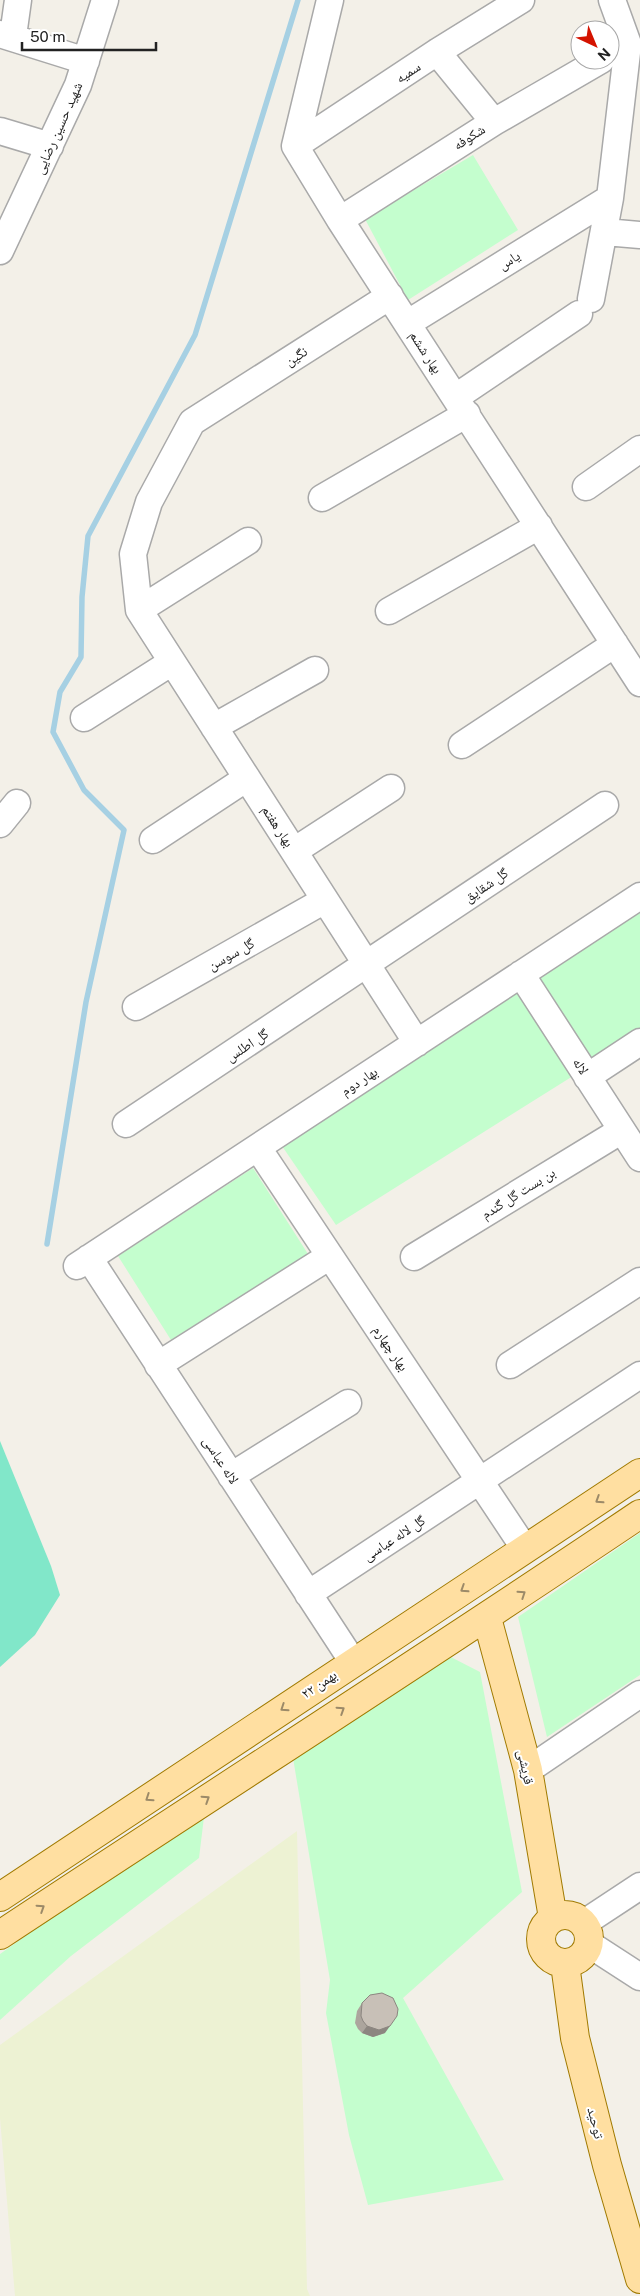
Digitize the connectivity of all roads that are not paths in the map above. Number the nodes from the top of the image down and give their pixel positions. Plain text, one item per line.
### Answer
1 (18, 0) edge
2 (105, 0) edge
3 (330, 0) edge
4 (521, 0) edge
5 (612, 0) edge
6 (615, 20) edge
7 (7, 35) edge
8 (437, 52) junction
9 (86, 61) junction
10 (584, 70) edge
11 (618, 70) edge
12 (494, 122) junction
13 (0, 131) edge
14 (50, 146) junction
15 (295, 146) junction
16 (610, 198) junction
17 (11, 203) edge
18 (340, 220) junction
19 (605, 232) junction
20 (640, 234) edge
21 (0, 251) edge
22 (390, 296) junction
23 (408, 323) junction
24 (461, 405) junction
25 (640, 449) edge
26 (586, 487) dead end
27 (322, 498) dead end
28 (539, 526) junction
29 (248, 541) dead end
30 (138, 610) junction
31 (389, 611) dead end
32 (615, 644) junction
33 (172, 662) junction
34 (315, 670) dead end
35 (640, 683) edge
36 (84, 718) dead end
37 (214, 727) junction
38 (462, 746) dead end
39 (247, 778) junction
40 (391, 788) dead end
41 (16, 803) dead end
42 (605, 805) dead end
43 (0, 824) edge
44 (153, 840) dead end
45 (294, 850) junction
46 (640, 896) edge
47 (326, 900) junction
48 (368, 965) junction
49 (522, 974) junction
50 (136, 1007) dead end
51 (640, 1042) edge
52 (417, 1043) junction
53 (588, 1077) junction
54 (126, 1124) dead end
55 (622, 1130) junction
56 (258, 1148) junction
57 (640, 1158) edge
58 (330, 1256) junction
59 (414, 1257) dead end
60 (83, 1262) joint
61 (640, 1281) edge
62 (158, 1365) junction
63 (510, 1365) dead end
64 (640, 1375) edge
65 (348, 1403) dead end
66 (640, 1473) edge
67 (231, 1476) junction
68 (480, 1482) junction
69 (640, 1514) edge
70 (525, 1549) junction
71 (308, 1594) junction
72 (487, 1618) junction
73 (352, 1662) junction
74 (640, 1694) edge
75 (528, 1770) junction
76 (640, 1886) edge
77 (0, 1897) edge
78 (553, 1918) junction
79 (586, 1934) junction
80 (0, 1935) edge
81 (566, 1964) junction
82 (640, 1977) edge
83 (640, 2280) edge

1 - 7 street
2 - 9 street, شهید حسین رضایی
3 - 15 street
4 - 8 street, سمیه
5 - 6 street
7 - 9 street
8 - 12 street
8 - 15 street, سمیه
9 - 14 street, شهید حسین رضایی
10 - 12 street, شکوفه
11 - 16 street
12 - 18 street, شکوفه
13 - 14 street
14 - 17 street, شهید حسین رضایی
15 - 18 street, بهار ششم
16 - 19 street
16 - 23 street, یاس
17 - 21 street, شهید حسین رضایی
18 - 22 street, بهار ششم
19 - 20 street
19 - 24 street
22 - 23 street, بهار ششم
22 - 30 street, نگین
23 - 24 street, بهار ششم
24 - 27 street
24 - 28 street, بهار ششم
25 - 26 street
28 - 31 street
28 - 32 street, بهار ششم
29 - 30 street
30 - 33 street, بهار هفتم
32 - 35 street, بهار ششم
32 - 38 street
33 - 36 street
33 - 37 street, بهار هفتم
34 - 37 street
37 - 39 street, بهار هفتم
39 - 44 street
39 - 45 street, بهار هفتم
40 - 45 street
41 - 43 street
42 - 48 street, گل شقایق
45 - 47 street, بهار هفتم
46 - 49 street, بهار دوم
47 - 48 street, بهار هفتم
47 - 50 street, گل سوسن
48 - 52 street, بهار هفتم
48 - 54 street, گل اطلس
49 - 52 street, بهار دوم
49 - 53 street, لاله
51 - 53 street
52 - 56 street, بهار دوم
53 - 55 street, لاله
55 - 57 street, لاله
55 - 59 street, بن بست گل گندم
56 - 58 street, بهار چهارم
56 - 60 street, بهار دوم
58 - 62 street
58 - 68 street, بهار چهارم
60 - 62 street, لاله عباسی
61 - 63 street
62 - 67 street, لاله عباسی
64 - 68 street, گل لاله عباسی
65 - 67 street
66 -> 70 main road, ۲۲ بهمن
67 - 71 street, لاله عباسی
68 - 70 street, بهار چهارم
68 - 71 street, گل لاله عباسی
72 -> 69 main road
70 -> 73 main road, ۲۲ بهمن
71 - 73 street, لاله عباسی
72 - 75 main road, قریشی
80 -> 72 main road
73 -> 77 main road, ۲۲ بهمن
74 - 75 street
75 - 78 main road, قریشی
76 - 79 street
78 - 79 main road
78 - 81 main road
79 - 81 main road
79 - 82 street
81 - 83 main road, توحید

